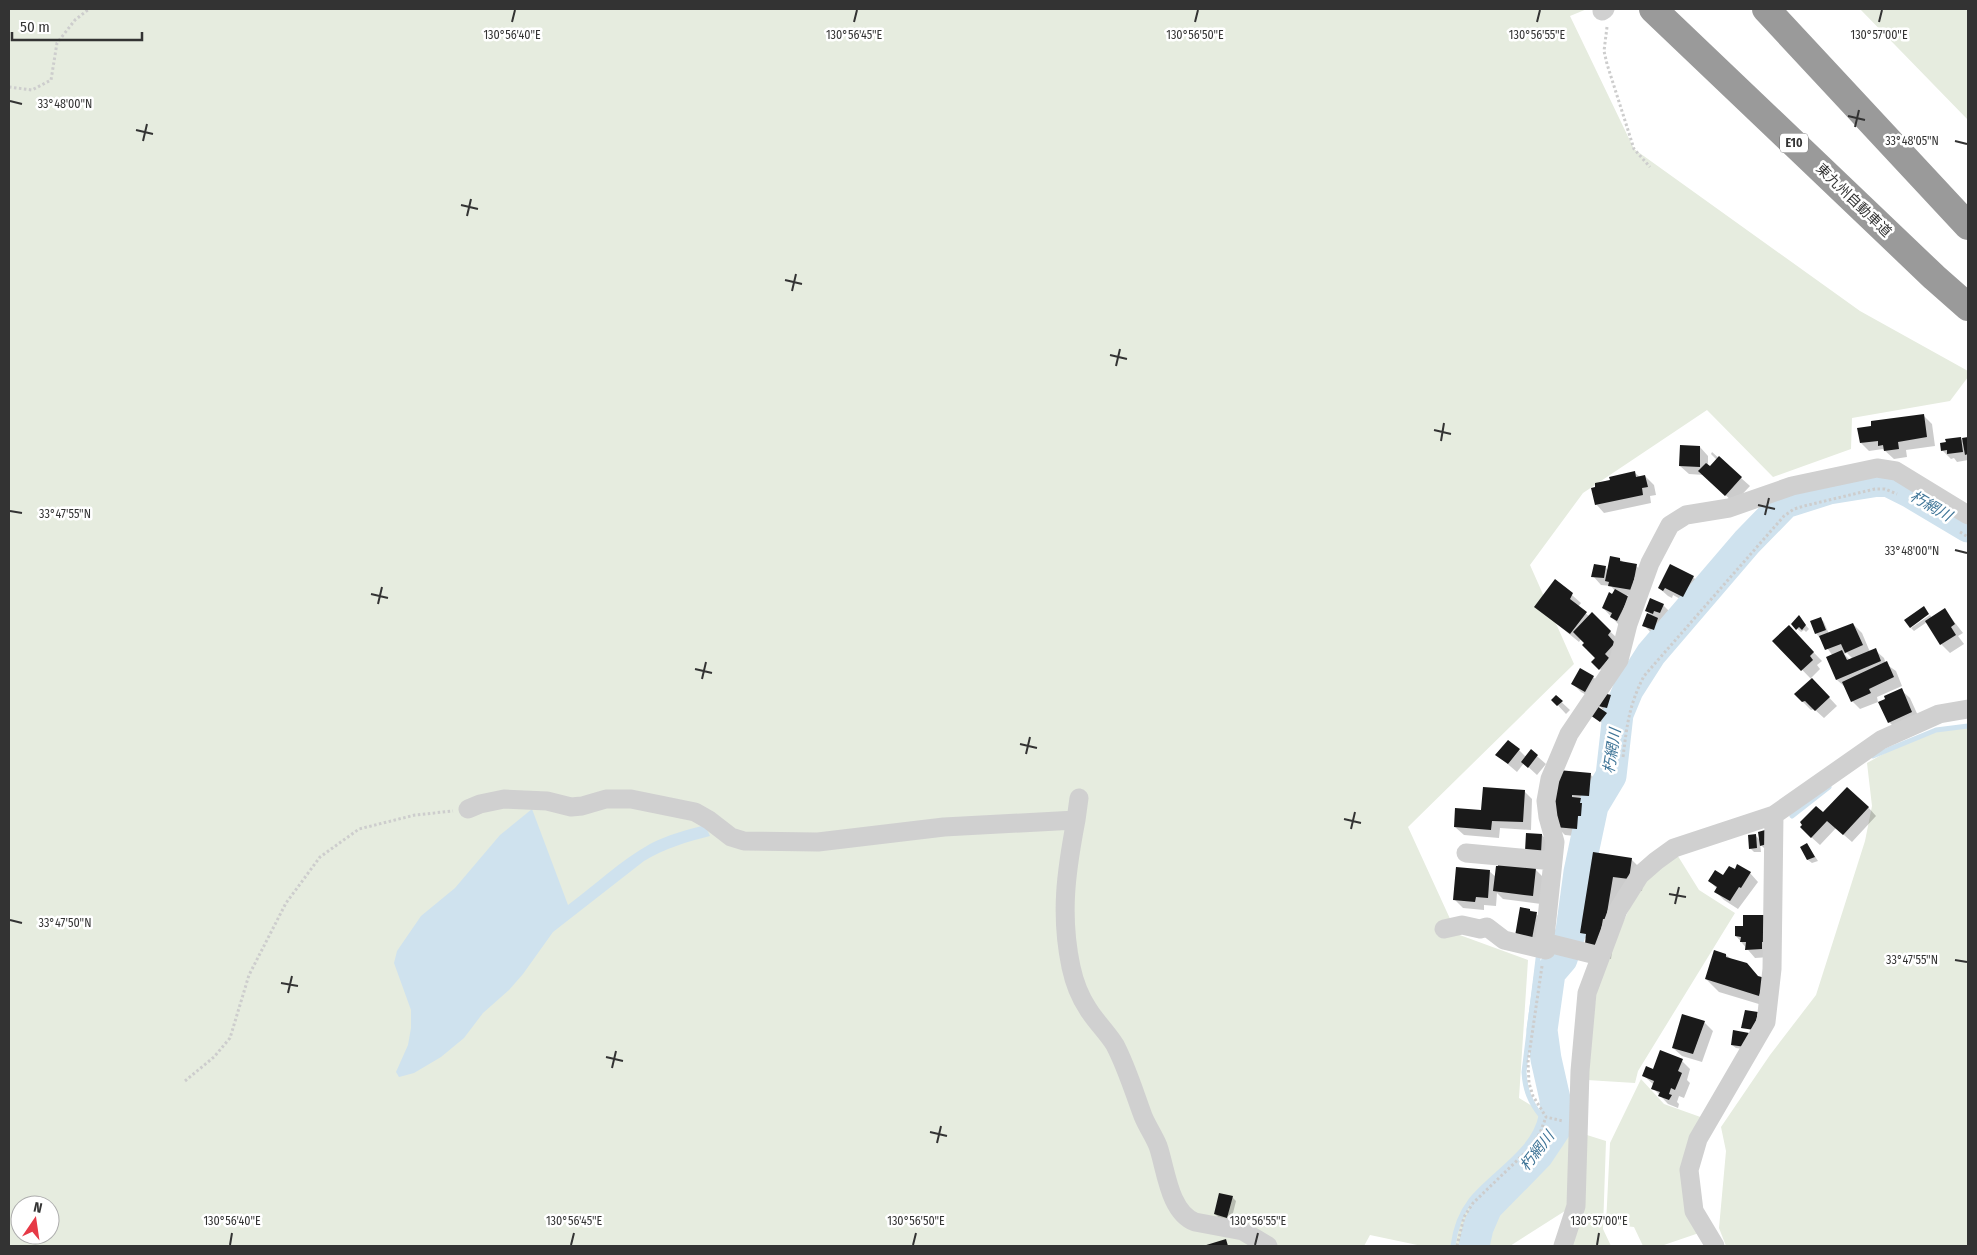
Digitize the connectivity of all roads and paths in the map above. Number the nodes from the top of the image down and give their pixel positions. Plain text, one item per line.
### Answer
1 (89, 9) edge
2 (1654, 9) edge
3 (1766, 9) edge
4 (1603, 10) edge
5 (9, 87) edge
6 (1650, 167) dead end
7 (1968, 226) edge
8 (1968, 307) edge
9 (1903, 498) dead end
10 (1963, 523) edge
11 (1968, 537) edge
12 (1968, 709) edge
13 (1623, 757) dead end
14 (1079, 798) dead end
15 (468, 810) joint
16 (1774, 814) junction
17 (1076, 820) junction
18 (1466, 853) dead end
19 (1550, 861) junction
20 (1444, 929) dead end
21 (1551, 949) junction
22 (1600, 956) junction
23 (185, 1082) dead end
24 (1546, 1117) junction
25 (1560, 1121) dead end
26 (1268, 1246) edge
27 (1457, 1246) edge
28 (1563, 1246) edge
29 (1715, 1246) edge

1 - 5 path
2 - 8 highway, 東九州自動車道 / E10
3 - 7 highway
4 - 6 path
9 - 13 path
10 - 11 path
10 - 19 street
12 - 16 street
14 - 17 street
15 - 17 street
15 - 23 path
16 - 22 street
16 - 29 street
17 - 26 street
18 - 19 street
19 - 21 street
20 - 21 street
21 - 22 street
21 - 24 path
22 - 28 street
24 - 25 path
24 - 27 path

